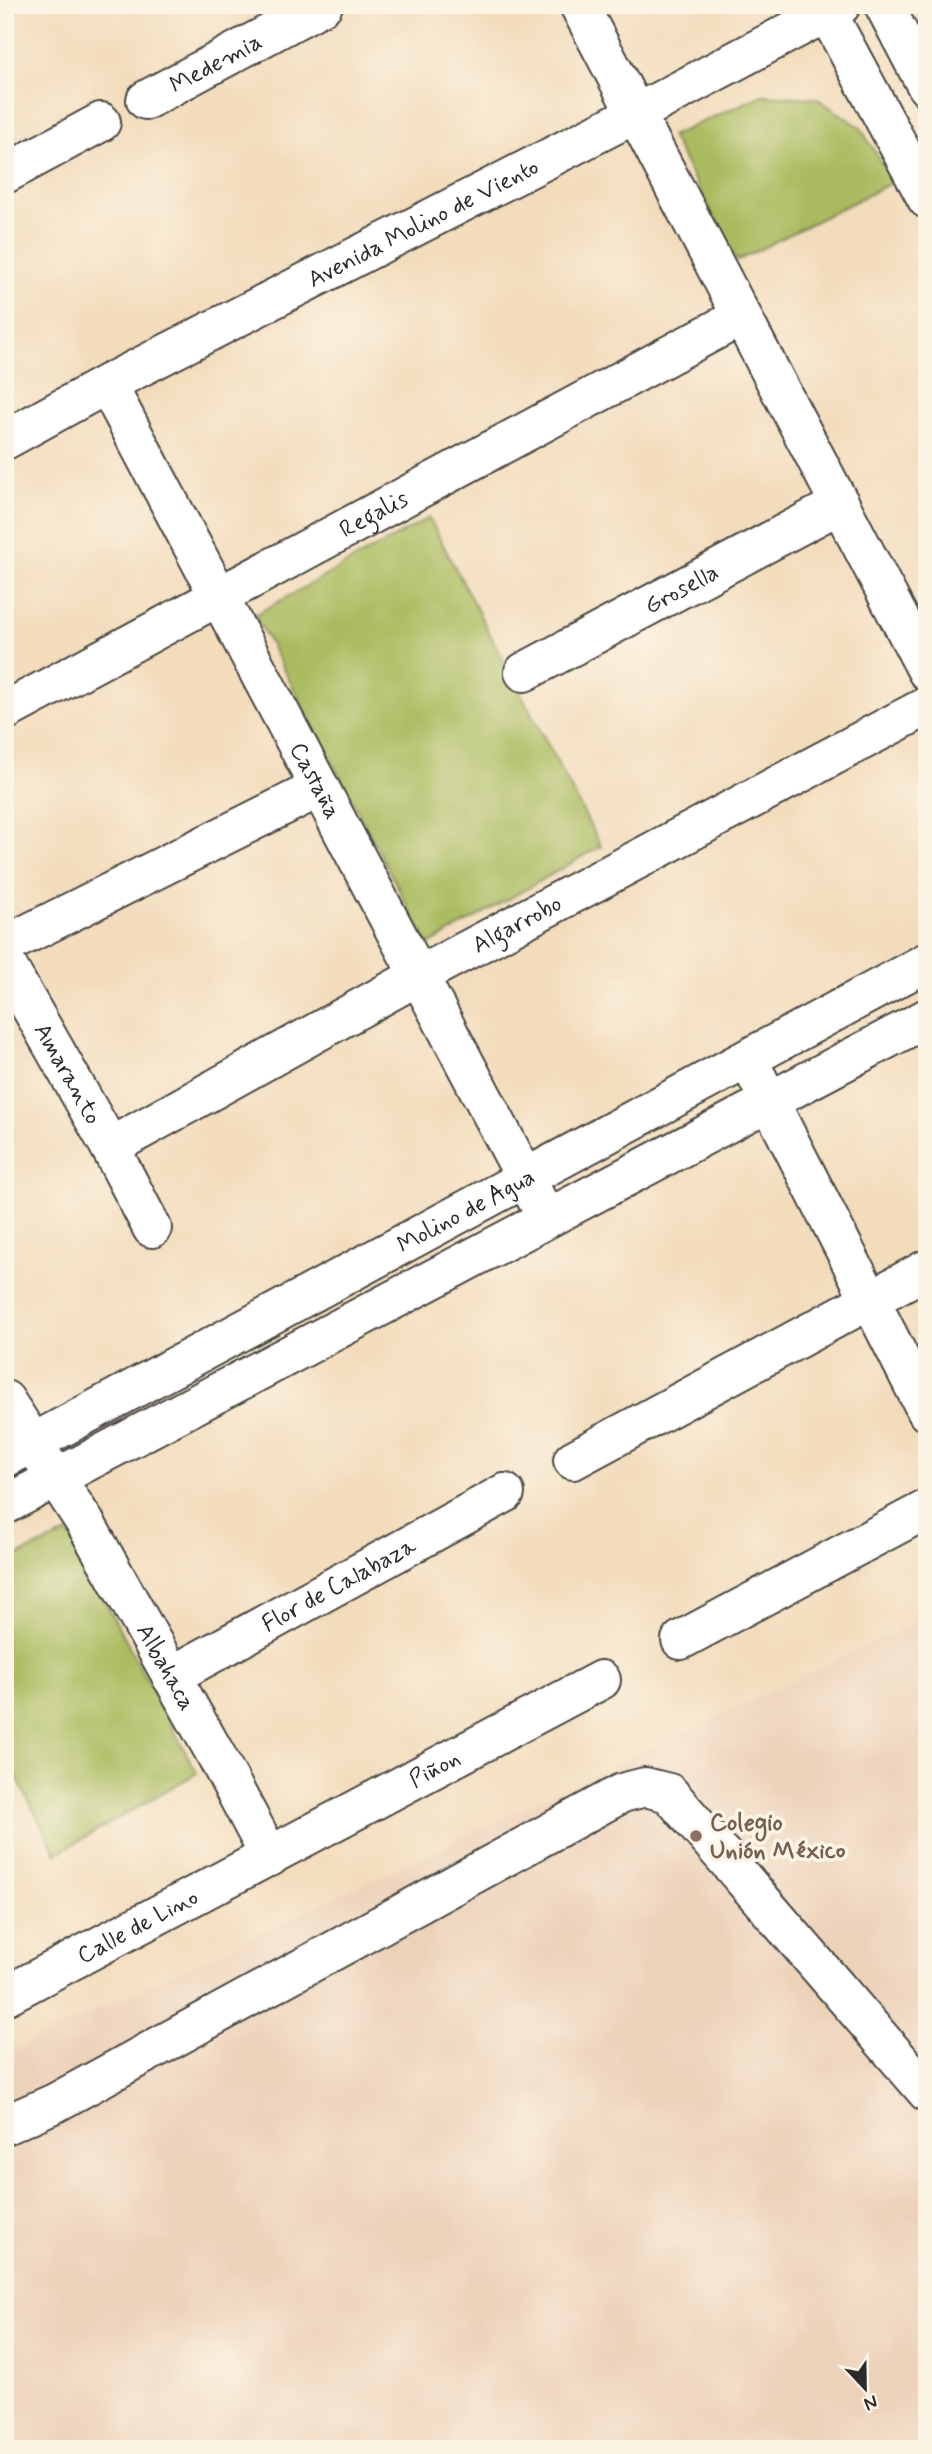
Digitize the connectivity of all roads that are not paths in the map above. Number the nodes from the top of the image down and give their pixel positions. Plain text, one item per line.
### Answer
1 (323, 5) edge
2 (579, 5) edge
3 (884, 5) edge
4 (831, 8) edge
5 (927, 87) edge
6 (146, 100) dead end
7 (637, 113) junction
8 (102, 122) dead end
9 (5, 174) edge
10 (925, 193) edge
11 (743, 316) junction
12 (107, 384) junction
13 (5, 440) edge
14 (840, 504) junction
15 (218, 597) junction
16 (927, 671) edge
17 (524, 672) dead end
18 (927, 706) edge
19 (5, 711) edge
20 (319, 788) junction
21 (5, 945) edge
22 (5, 962) edge
23 (927, 962) edge
24 (418, 975) junction
25 (927, 1018) edge
26 (747, 1058) junction
27 (769, 1101) junction
28 (110, 1147) junction
29 (524, 1177) junction
30 (548, 1219) junction
31 (152, 1228) dead end
32 (927, 1269) edge
33 (869, 1300) junction
34 (5, 1400) edge
35 (927, 1412) edge
36 (19, 1450) edge
37 (573, 1461) dead end
38 (58, 1479) junction
39 (505, 1493) dead end
40 (5, 1505) edge
41 (927, 1509) edge
42 (681, 1640) dead end
43 (171, 1676) junction
44 (601, 1680) dead end
45 (270, 1857) junction
46 (5, 1996) edge
47 (927, 2092) edge
48 (5, 2125) edge

1 - 6 street, Medemia
2 - 7 street
3 - 5 street
4 - 7 street, Avenida Molino de Viento
4 - 10 street
7 - 11 street
7 - 12 street, Avenida Molino de Viento
8 - 9 street
11 - 14 street
11 - 15 street, Regalis
12 - 13 street, Avenida Molino de Viento
12 - 15 street, Castaña
14 - 16 street
14 - 17 street, Grosella
15 - 19 street, Regalis
15 - 20 street, Castaña
18 - 24 street, Algarrobo
20 - 21 street
20 - 24 street, Castaña
22 - 28 street, Amaranto
23 - 26 street, Molino de Agua
24 - 28 street, Algarrobo
24 - 29 street, Castaña
25 - 27 street, Molino de Agua
26 - 27 street
26 - 29 street, Molino de Agua
27 - 30 street, Molino de Agua
27 - 33 street
28 - 31 street, Amaranto
29 - 30 street, Castaña
29 - 36 street, Molino de Agua
30 - 38 street, Molino de Agua
32 - 33 street
33 - 35 street
33 - 37 street
34 - 36 street, Albahaca
36 - 38 street, Albahaca
38 - 40 street, Molino de Agua
38 - 43 street, Albahaca
39 - 43 street, Flor de Calabaza
41 - 42 street
43 - 45 street, Albahaca
44 - 45 street, Piñon
45 - 46 street, Calle de Lino
47 - 48 street

